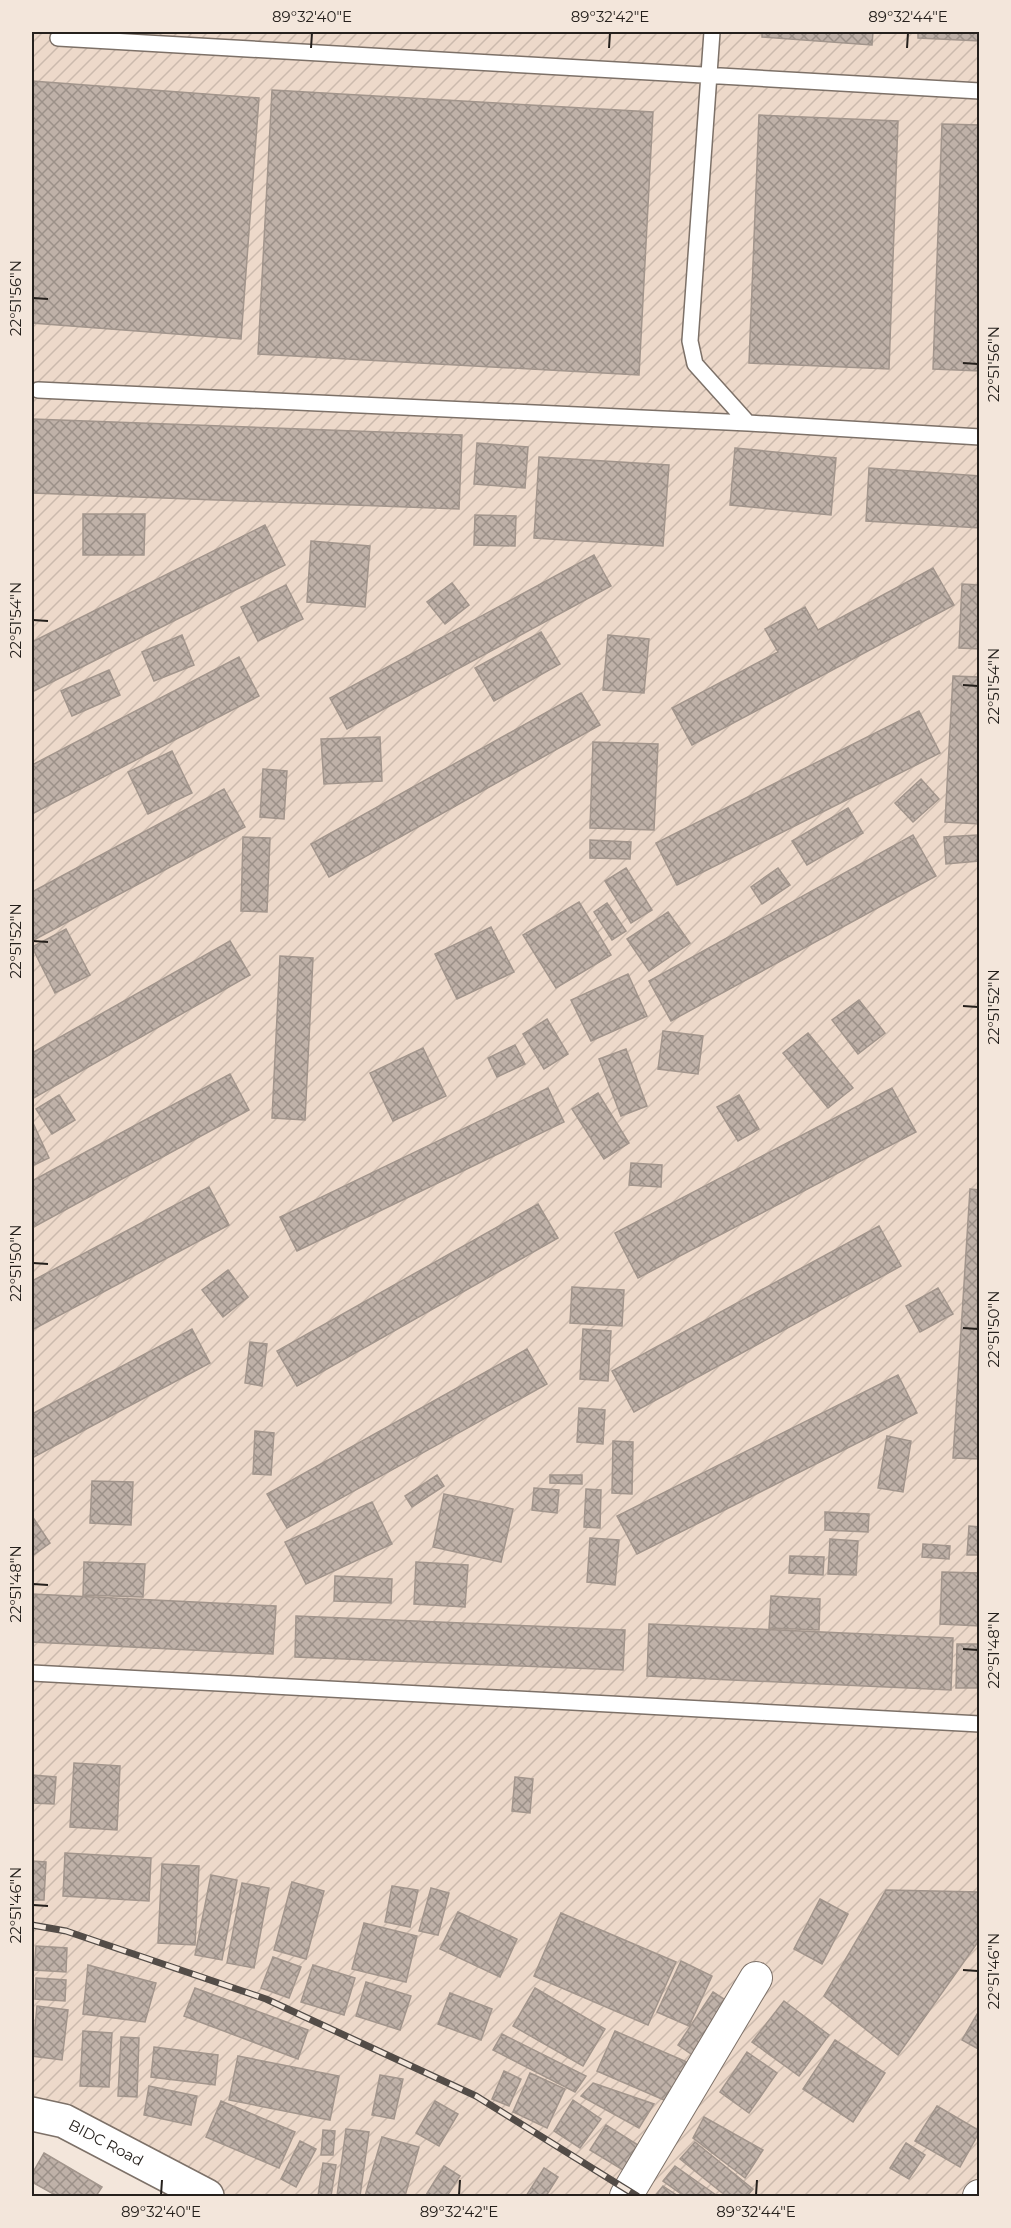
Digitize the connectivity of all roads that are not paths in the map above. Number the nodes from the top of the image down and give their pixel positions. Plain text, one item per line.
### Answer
1 (712, 32) edge
2 (58, 38) dead end
3 (710, 74) junction
4 (980, 91) edge
5 (39, 390) dead end
6 (748, 423) junction
7 (980, 437) edge
8 (32, 1673) edge
9 (980, 1724) edge
10 (756, 1978) dead end
11 (32, 2114) edge
12 (207, 2196) edge
13 (626, 2196) edge

1 - 3 lane
2 - 3 lane
3 - 4 lane
3 - 6 lane
5 - 6 lane
6 - 7 lane
8 - 9 lane
10 - 13 street
11 - 12 main road, BIDC Road

